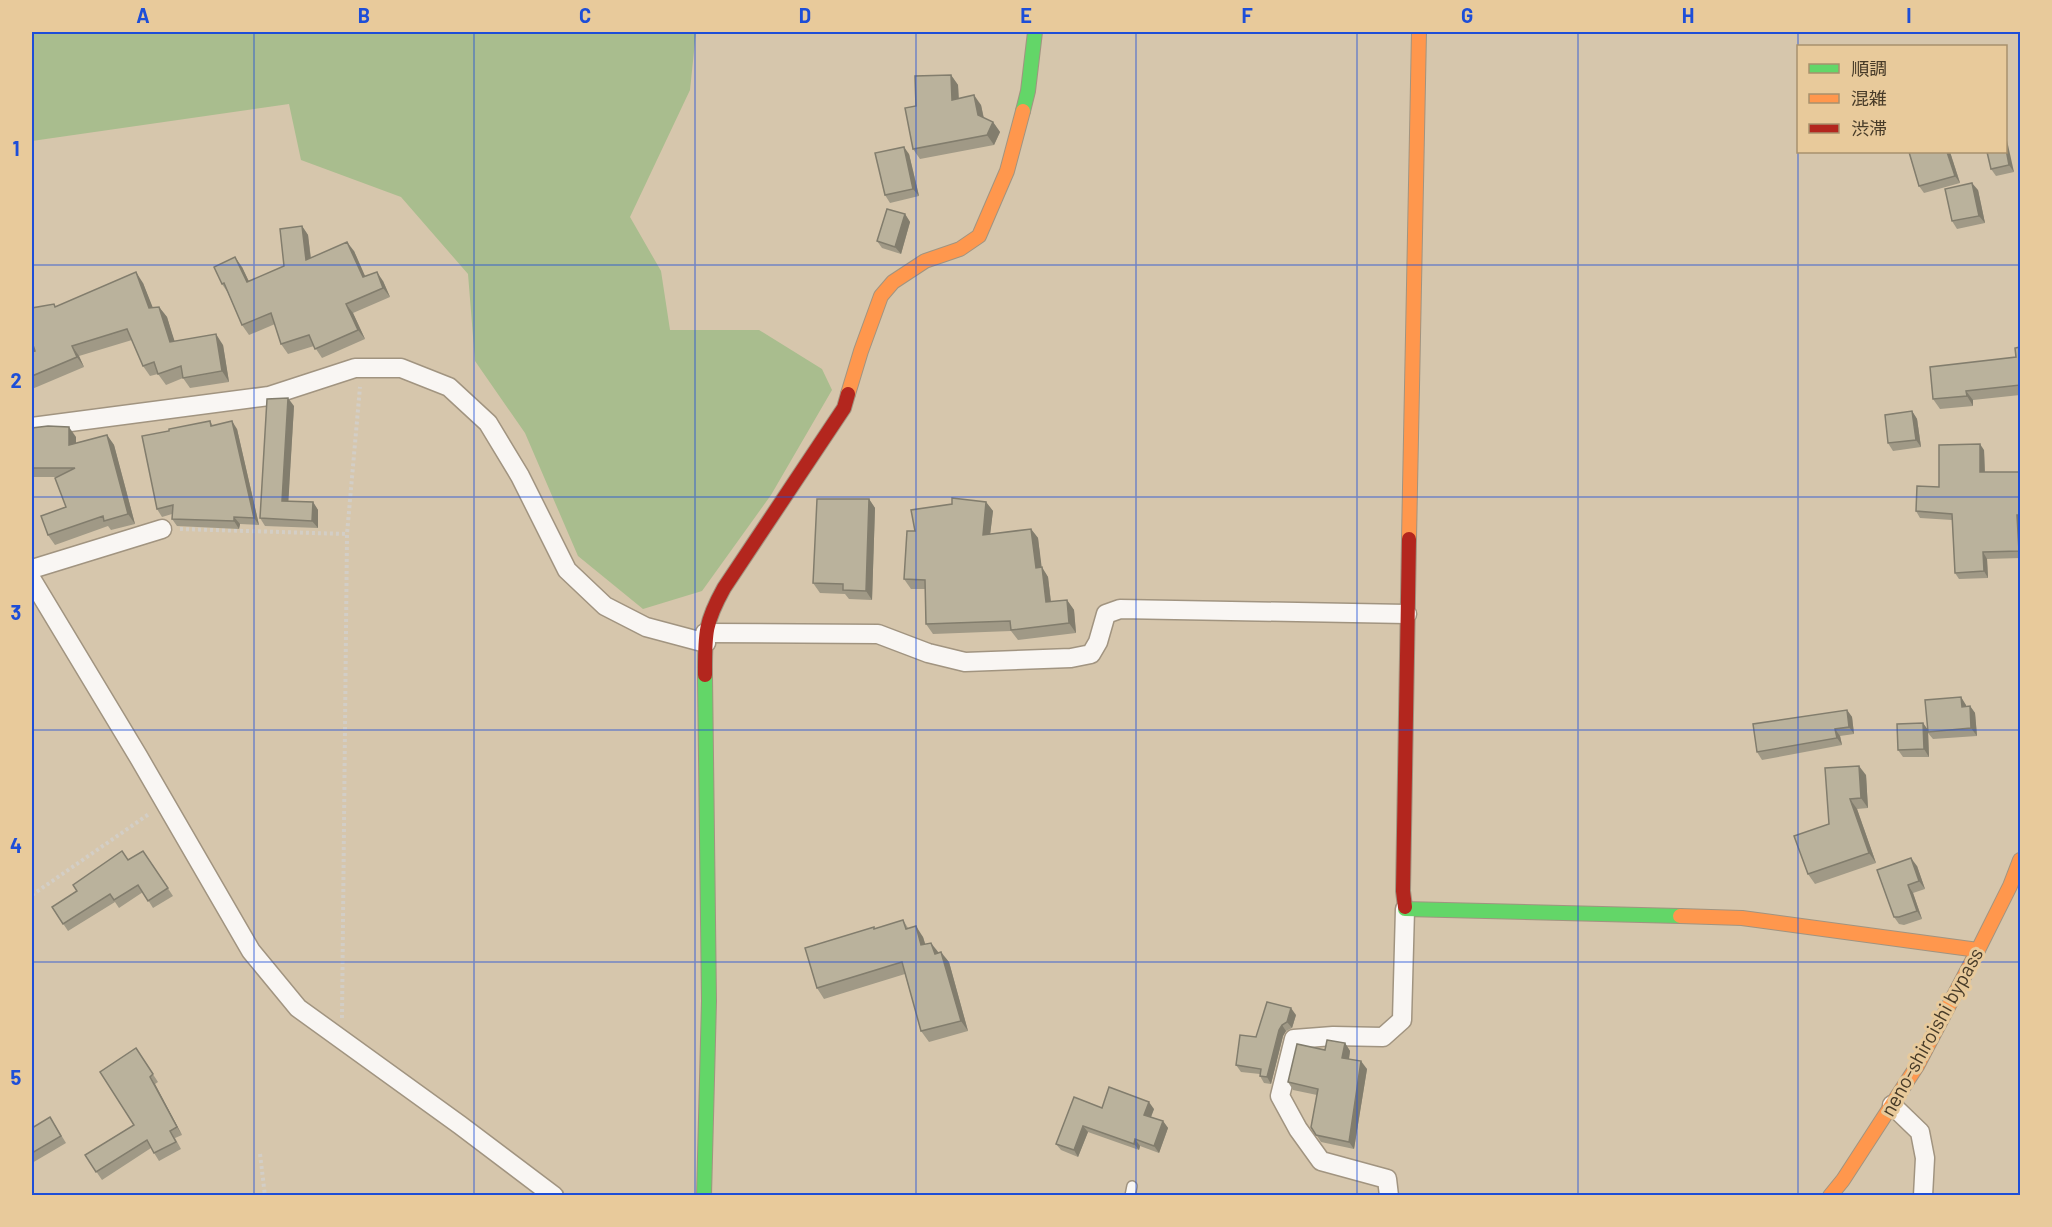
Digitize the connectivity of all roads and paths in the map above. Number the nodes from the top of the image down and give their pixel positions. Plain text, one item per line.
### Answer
1 (1035, 32) edge
2 (1419, 32) edge
3 (362, 368) junction
4 (32, 427) edge
5 (162, 529) joint
6 (347, 534) junction
7 (32, 569) edge
8 (32, 580) edge
9 (1407, 614) junction
10 (706, 638) junction
11 (165, 803) junction
12 (2020, 860) edge
13 (32, 895) edge
14 (1405, 909) junction
15 (1978, 950) junction
16 (342, 1040) junction
17 (1892, 1105) junction
18 (260, 1154) dead end
19 (265, 1196) edge
20 (554, 1196) edge
21 (704, 1196) edge
22 (1389, 1196) edge
23 (1830, 1196) edge
24 (1923, 1196) edge

1 - 10 main road
2 - 9 main road
3 - 4 street
3 - 6 path
3 - 10 street
5 - 6 path
5 - 7 street
6 - 16 path
8 - 11 street
9 - 10 street
9 - 14 main road
10 - 21 main road
11 - 13 path
11 - 16 street
12 - 15 main road, neno-shiroishi bypass
14 - 15 main road
14 - 22 street
15 - 17 main road, neno-shiroishi bypass
16 - 20 street
17 - 23 main road, neno-shiroishi bypass
17 - 24 street
18 - 19 path

